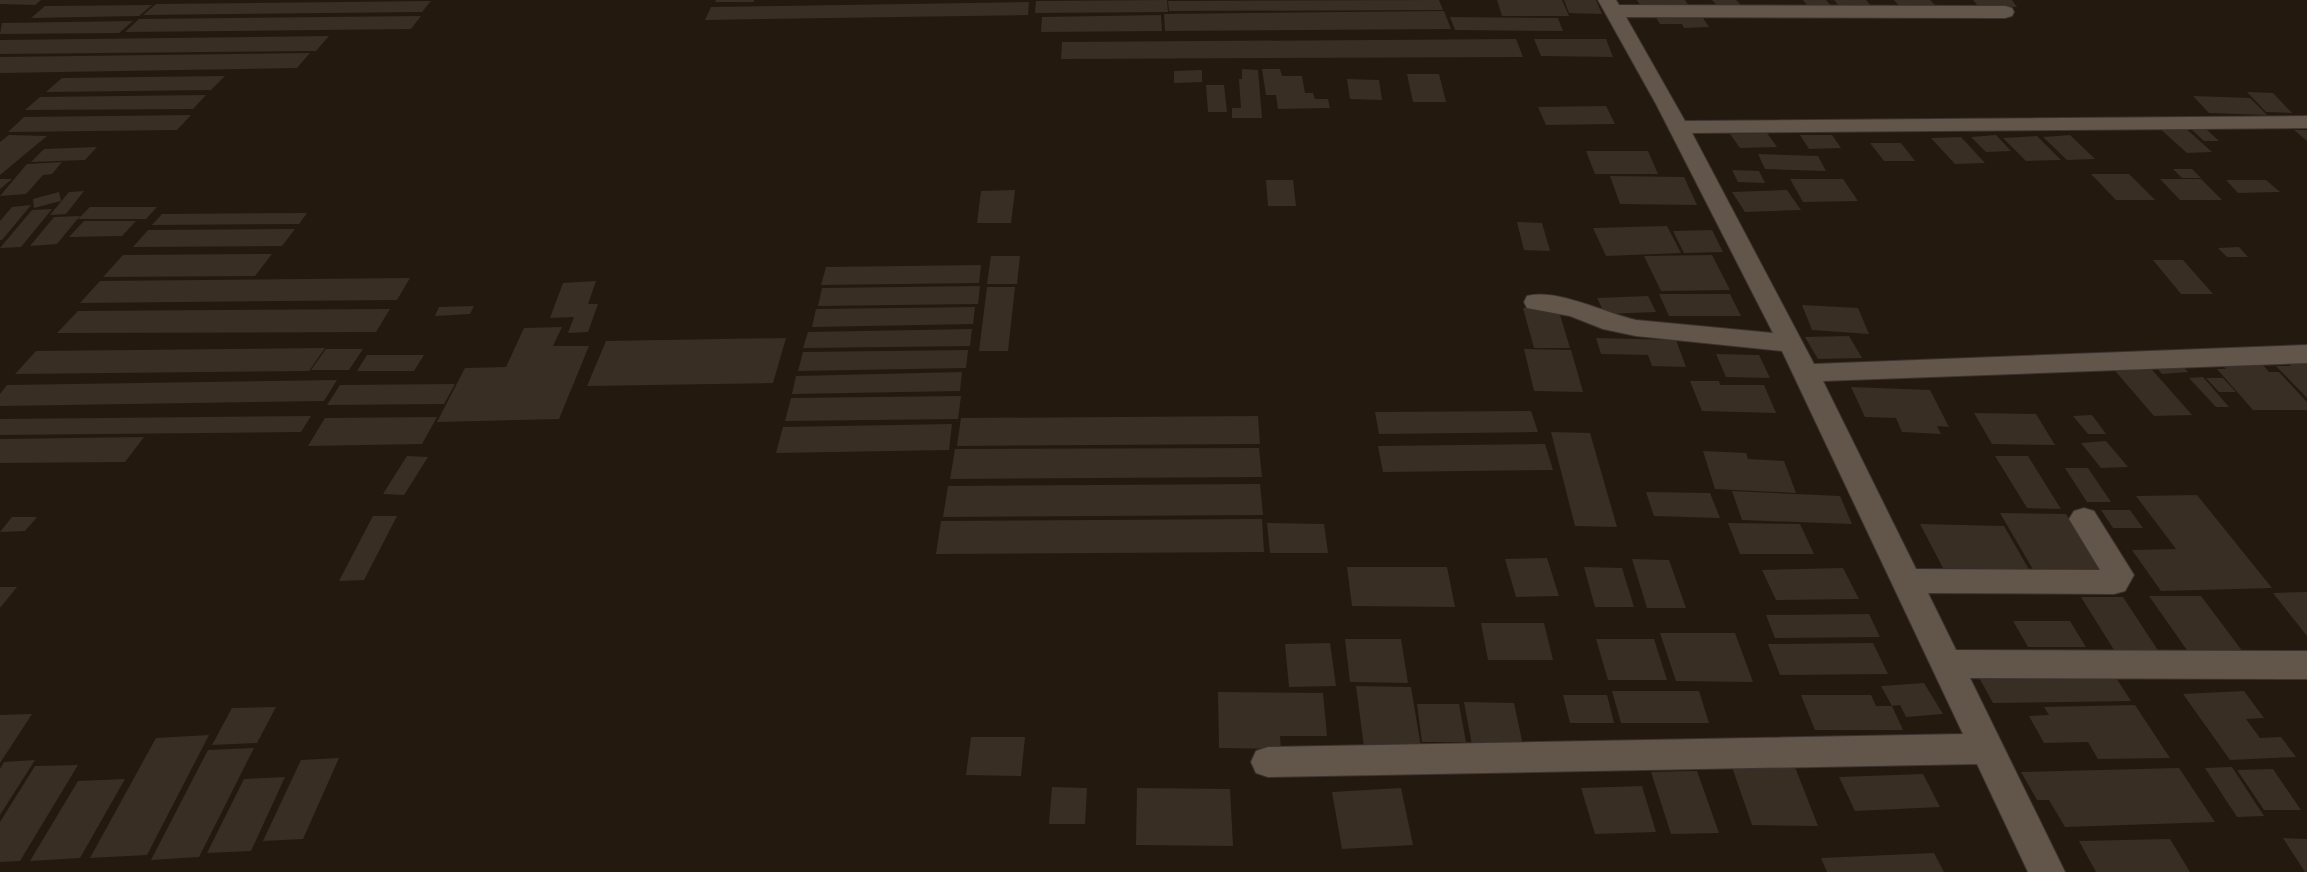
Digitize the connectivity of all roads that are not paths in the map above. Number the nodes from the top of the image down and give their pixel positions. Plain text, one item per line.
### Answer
1 (1610, 6) edge
2 (2005, 12) dead end
3 (2307, 122) edge
4 (1678, 127) junction
5 (1536, 302) dead end
6 (1791, 343) junction
7 (2307, 354) edge
8 (1806, 373) junction
9 (2084, 519) dead end
10 (1906, 581) junction
11 (1946, 664) junction
12 (2307, 666) edge
13 (1988, 749) junction
14 (1268, 762) dead end
15 (2047, 872) edge

1 - 2 street
1 - 4 street
3 - 4 street
4 - 6 street
5 - 6 street
6 - 8 street
7 - 8 street
8 - 10 street
9 - 10 street
10 - 11 street
11 - 12 street
11 - 13 street
13 - 14 street
13 - 15 street

